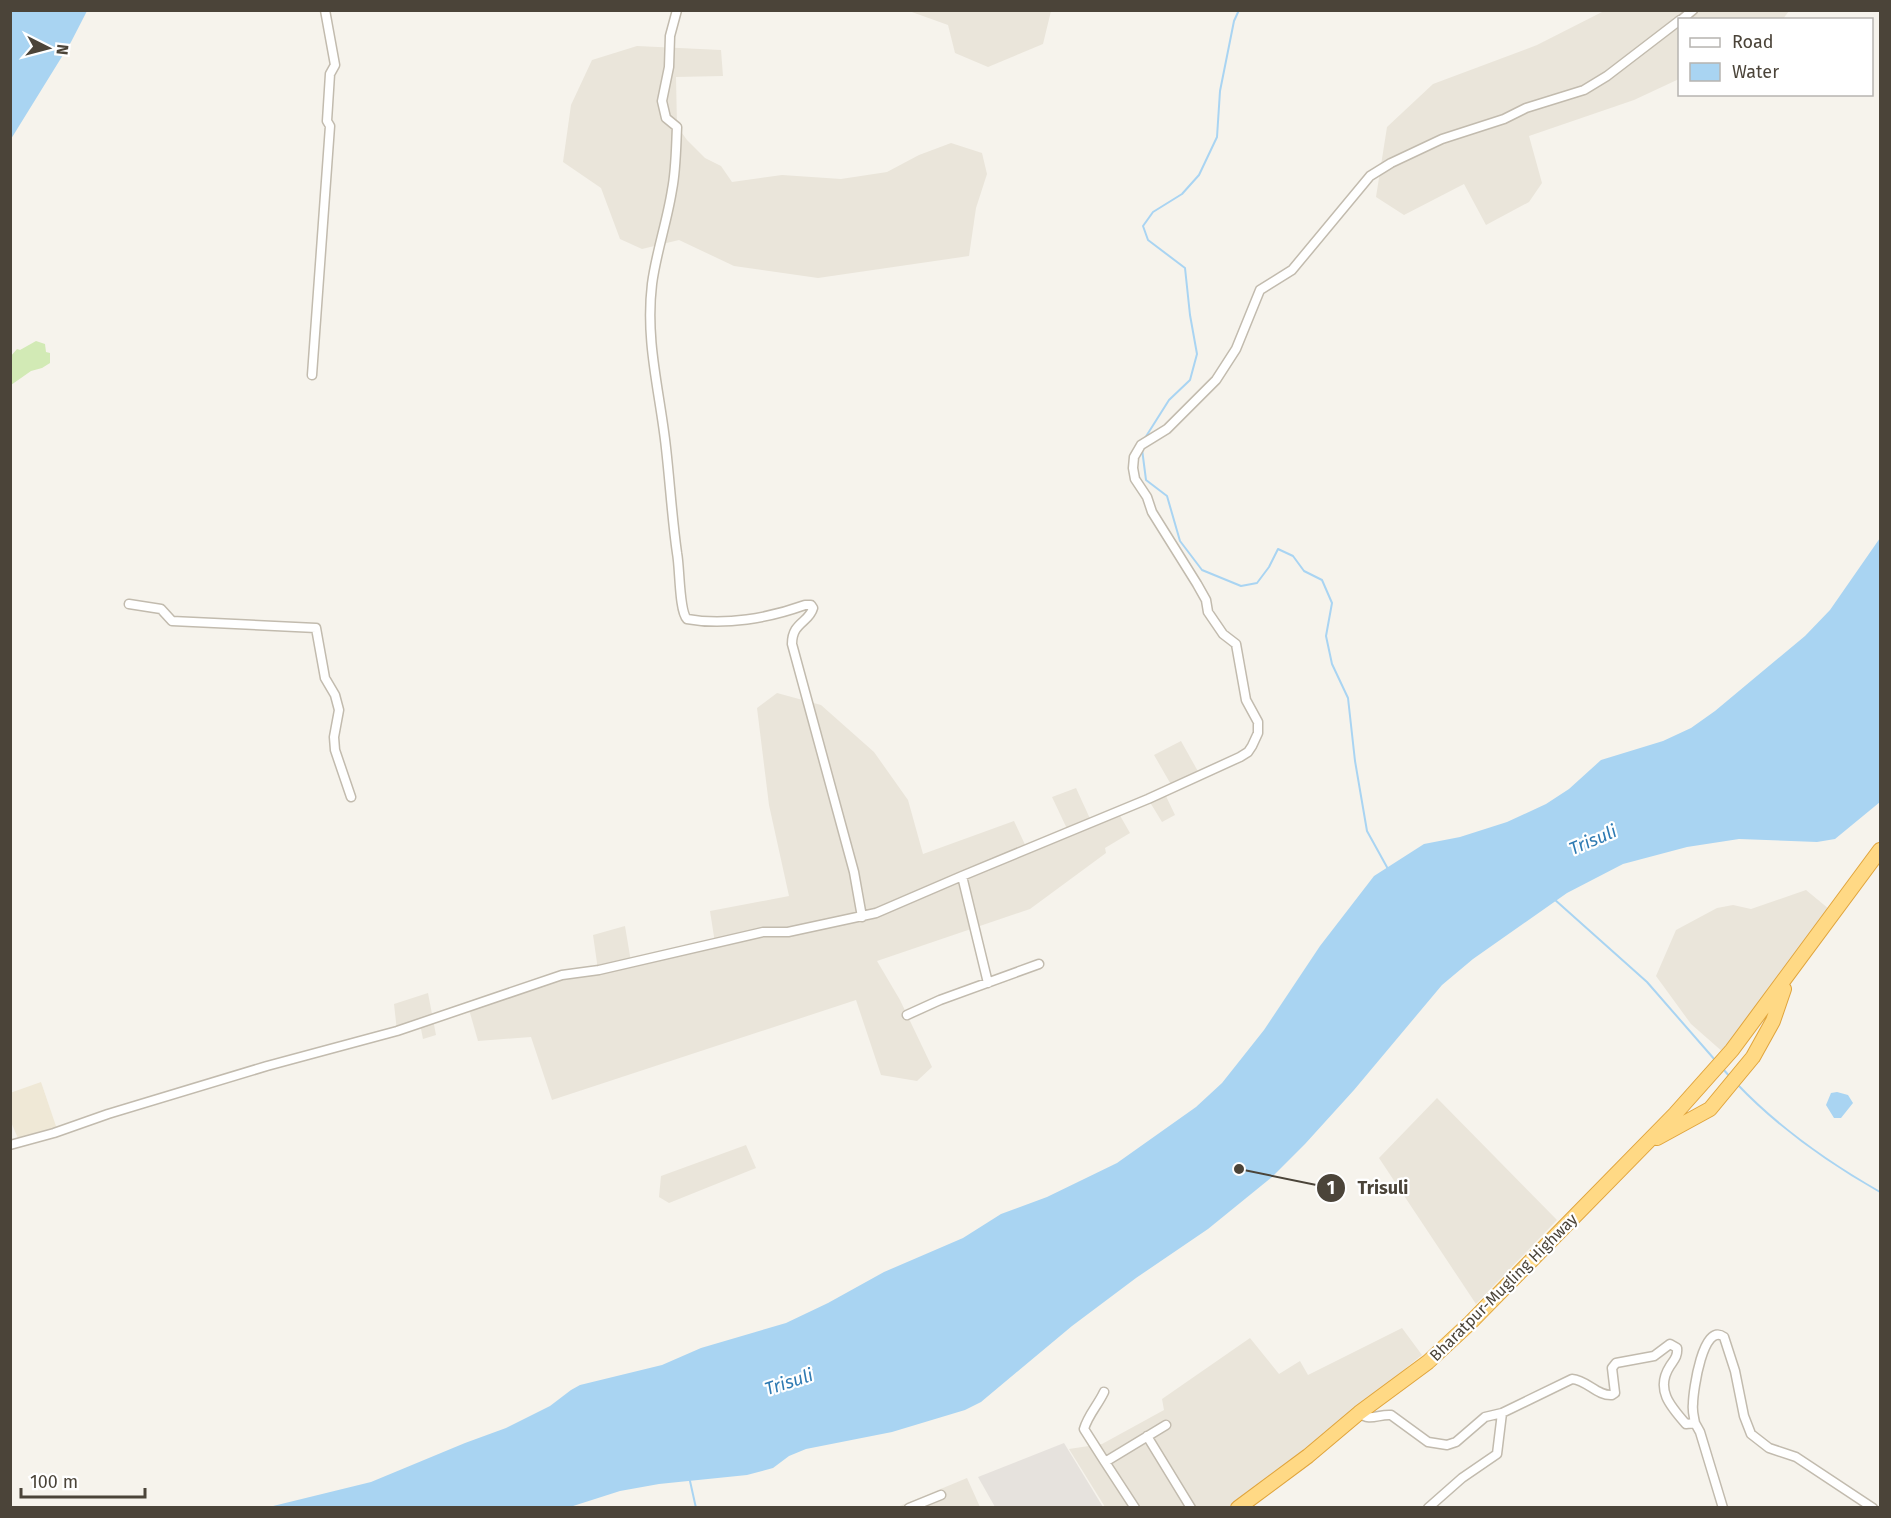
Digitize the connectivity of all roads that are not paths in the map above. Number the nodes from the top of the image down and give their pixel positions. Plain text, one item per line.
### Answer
1 (325, 10) edge
2 (677, 10) edge
3 (1678, 22) edge
4 (312, 375) dead end
5 (129, 604) dead end
6 (351, 797) dead end
7 (1881, 850) edge
8 (962, 876) junction
9 (862, 917) junction
10 (1039, 964) dead end
11 (1789, 976) junction
12 (988, 983) junction
13 (907, 1016) dead end
14 (1645, 1144) junction
15 (10, 1145) edge
16 (1104, 1392) dead end
17 (1359, 1413) junction
18 (1502, 1413) junction
19 (1695, 1423) junction
20 (1166, 1425) dead end
21 (1147, 1436) junction
22 (1106, 1462) junction
23 (941, 1495) dead end
24 (909, 1508) edge
25 (1135, 1508) edge
26 (1191, 1508) edge
27 (1238, 1508) edge
28 (1428, 1508) edge
29 (1723, 1508) edge
30 (1873, 1508) edge

1 - 4 street
2 - 9 street
3 - 8 street
5 - 6 street
7 - 11 highway
8 - 9 street
8 - 12 street
9 - 15 street
10 - 12 street
11 - 14 highway, Bharatpur-Mugling Highway
11 - 14 highway, Bharatpur-Mugling Highway
12 - 13 street
14 - 17 highway, Bharatpur-Mugling Highway
16 - 22 street
17 - 18 street
17 - 27 highway, Bharatpur-Mugling Highway
18 - 19 street
18 - 28 street
19 - 29 street
19 - 30 street
20 - 21 street
21 - 22 street
21 - 26 street
22 - 25 street
23 - 24 street

